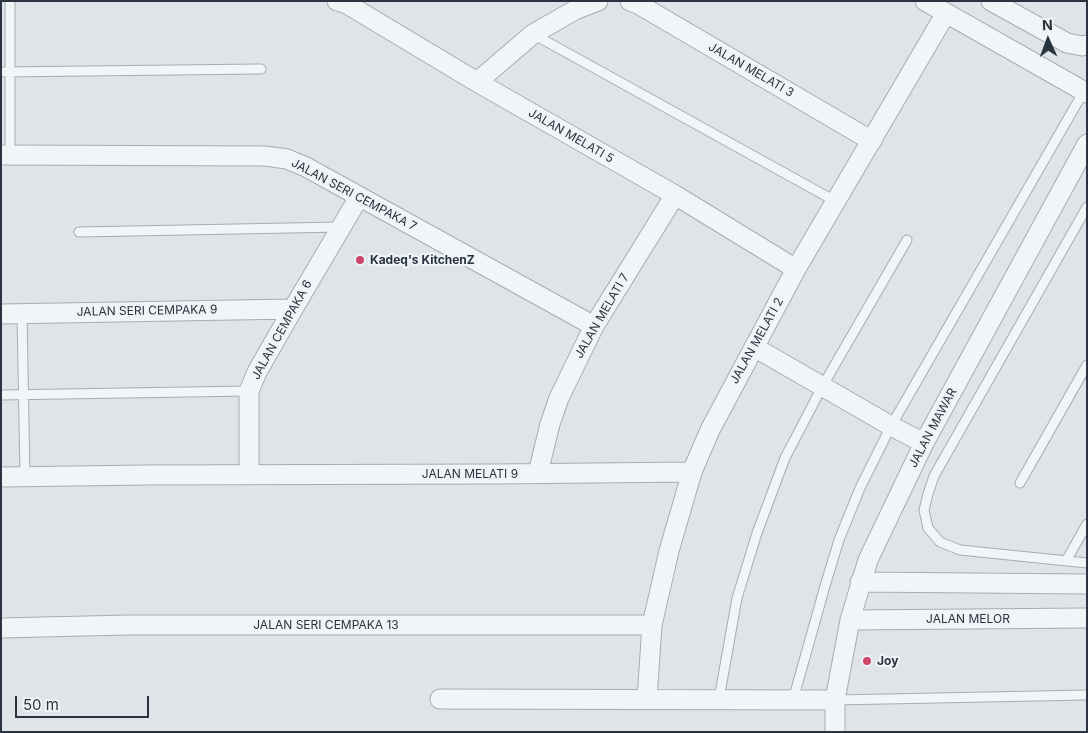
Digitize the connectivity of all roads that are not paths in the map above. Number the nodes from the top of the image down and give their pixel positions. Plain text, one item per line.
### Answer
1 (10, 1) edge
2 (598, 1) edge
3 (630, 1) edge
4 (926, 1) edge
5 (991, 1) edge
6 (343, 2) edge
7 (946, 13) junction
8 (1012, 13) junction
9 (533, 34) junction
10 (996, 41) junction
11 (1087, 44) edge
12 (261, 68) dead end
13 (6, 72) edge
14 (477, 82) junction
15 (1086, 92) edge
16 (872, 141) junction
17 (1087, 144) edge
18 (6, 154) edge
19 (675, 195) junction
20 (359, 197) junction
21 (835, 201) junction
22 (1087, 207) edge
23 (341, 227) junction
24 (80, 232) dead end
25 (907, 240) dead end
26 (796, 269) junction
27 (292, 309) junction
28 (22, 313) junction
29 (1, 314) edge
30 (594, 326) junction
31 (754, 347) junction
32 (1087, 365) edge
33 (822, 387) junction
34 (249, 391) junction
35 (24, 394) junction
36 (1, 395) edge
37 (890, 426) junction
38 (924, 443) junction
39 (692, 472) junction
40 (538, 473) junction
41 (248, 474) junction
42 (1, 477) edge
43 (24, 477) junction
44 (1020, 483) dead end
45 (1087, 524) edge
46 (1066, 561) junction
47 (1087, 563) edge
48 (860, 582) junction
49 (1087, 584) edge
50 (1087, 618) edge
51 (850, 620) junction
52 (652, 625) junction
53 (1, 628) edge
54 (1087, 695) edge
55 (647, 699) junction
56 (719, 699) junction
57 (440, 700) dead end
58 (793, 700) junction
59 (835, 700) junction
60 (835, 732) edge

1 - 13 lane
2 - 9 street
3 - 16 street, JALAN MELATI 3
4 - 7 street
5 - 8 street
6 - 14 street, JALAN MELATI 5
7 - 10 street
7 - 16 street, JALAN MELATI 2
8 - 10 street
8 - 11 street
9 - 14 street
9 - 21 lane
10 - 15 street
12 - 13 lane
13 - 18 lane
14 - 19 street, JALAN MELATI 5
15 - 37 lane
16 - 21 street, JALAN MELATI 2
17 - 38 street, JALAN MAWAR
18 - 20 street, JALAN SERI CEMPAKA 7
19 - 26 street, JALAN MELATI 5
19 - 30 street, JALAN MELATI 7
20 - 23 street, JALAN CEMPAKA 6
20 - 30 street, JALAN SERI CEMPAKA 7
21 - 26 street, JALAN MELATI 2
22 - 46 lane
23 - 24 lane
23 - 27 street, JALAN CEMPAKA 6
25 - 33 lane
26 - 31 street, JALAN MELATI 2
27 - 28 street, JALAN SERI CEMPAKA 9
27 - 34 street, JALAN CEMPAKA 6
28 - 29 street, JALAN SERI CEMPAKA 9
28 - 35 lane
30 - 40 street, JALAN MELATI 7
31 - 33 street
31 - 39 street, JALAN MELATI 2
32 - 44 lane
33 - 37 street
33 - 56 lane
34 - 35 lane
34 - 41 street, JALAN CEMPAKA 6
35 - 36 lane
35 - 43 lane
37 - 38 street
37 - 58 lane
38 - 48 street, JALAN MAWAR
39 - 40 street, JALAN MELATI 9
39 - 52 street, JALAN MELATI 2
40 - 41 street, JALAN MELATI 9
41 - 43 street, JALAN MELATI 9
42 - 43 street, JALAN MELATI 9
45 - 46 lane
46 - 47 lane
48 - 49 street
48 - 51 street, JALAN MAWAR
50 - 51 street, JALAN MELOR
51 - 59 street, JALAN MAWAR
52 - 53 street, JALAN SERI CEMPAKA 13
52 - 55 street, JALAN MELATI 2
54 - 59 lane
55 - 56 street
55 - 57 street
56 - 58 street
58 - 59 street
59 - 60 street, JALAN MAWAR

